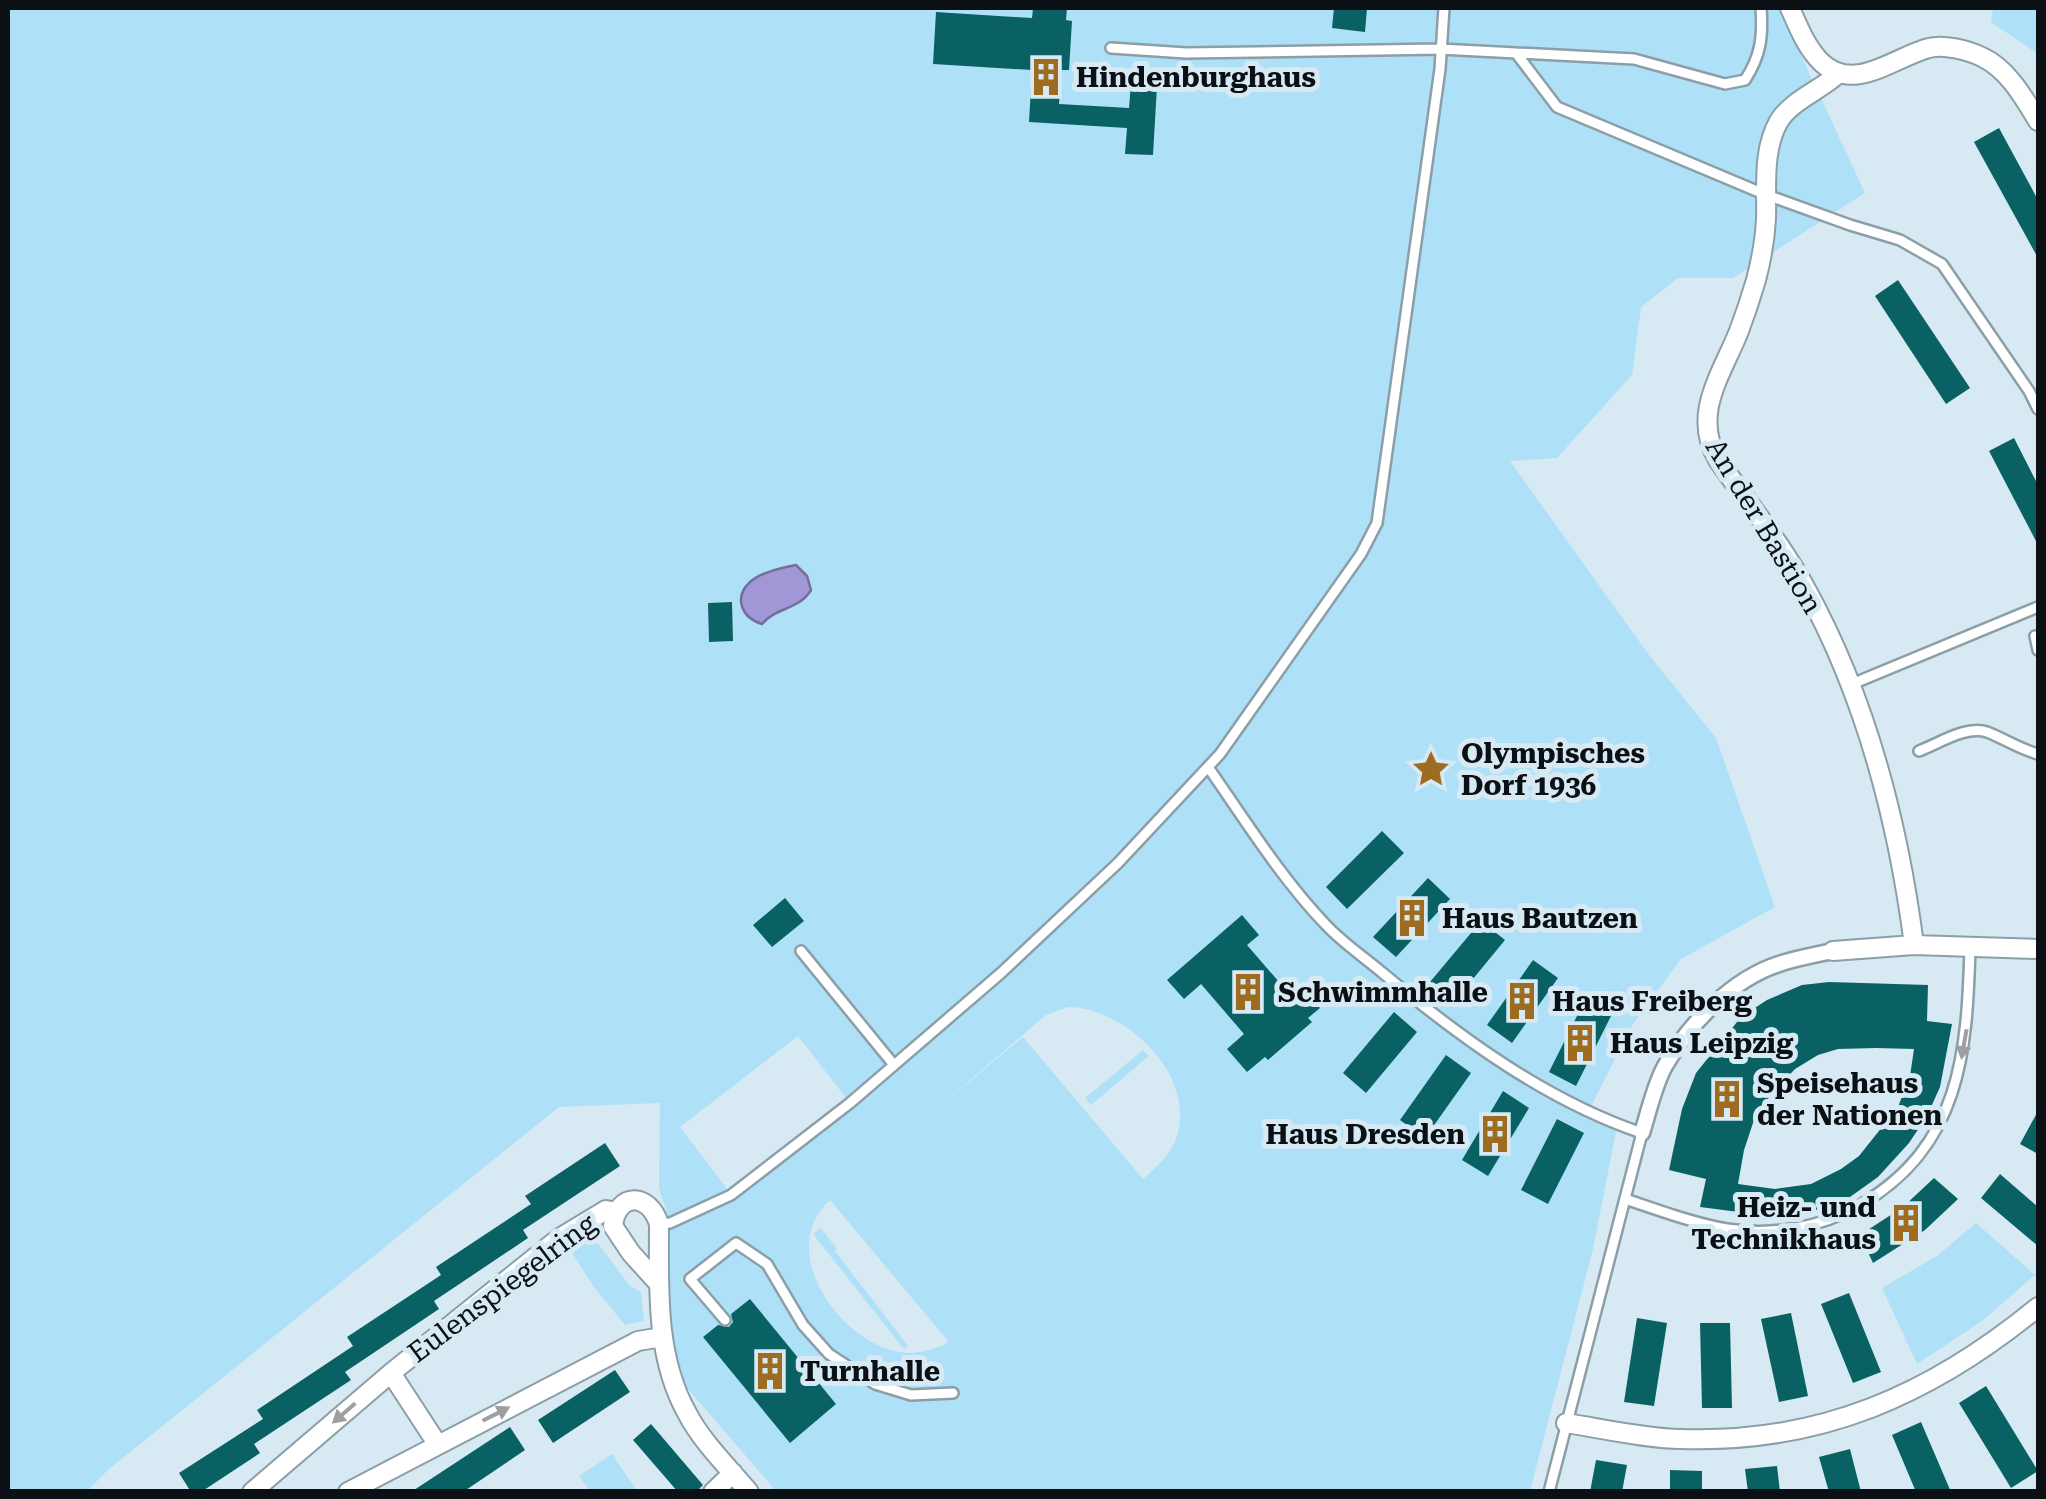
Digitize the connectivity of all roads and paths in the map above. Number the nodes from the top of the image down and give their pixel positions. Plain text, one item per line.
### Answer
1 (1444, 8) edge
2 (1761, 8) edge
3 (1790, 8) edge
4 (1111, 48) dead end
5 (1440, 49) junction
6 (1516, 53) junction
7 (1839, 73) junction
8 (2038, 121) edge
9 (1764, 194) junction
10 (2038, 410) edge
11 (2038, 606) edge
12 (2035, 636) dead end
13 (2038, 650) edge
14 (1850, 685) junction
15 (1919, 752) dead end
16 (2038, 754) edge
17 (1208, 767) junction
18 (1914, 945) junction
19 (1970, 947) junction
20 (2038, 948) edge
21 (800, 951) dead end
22 (1833, 951) joint
23 (894, 1065) junction
24 (1642, 1133) junction
25 (1625, 1200) junction
26 (616, 1212) junction
27 (659, 1224) junction
28 (659, 1284) junction
29 (2038, 1307) edge
30 (725, 1320) dead end
31 (662, 1337) junction
32 (391, 1373) junction
33 (953, 1393) dead end
34 (1566, 1423) junction
35 (438, 1444) junction
36 (734, 1473) junction
37 (252, 1492) edge
38 (348, 1492) edge
39 (714, 1492) edge
40 (749, 1492) edge
41 (1549, 1492) edge

1 - 5 lane
2 - 6 lane
3 - 7 street
4 - 5 lane
5 - 6 lane
5 - 17 lane
6 - 9 lane
7 - 8 street
7 - 9 street, An der Bastion
9 - 10 lane
9 - 14 street, An der Bastion
11 - 14 lane
12 - 13 lane
14 - 18 street, An der Bastion
15 - 16 lane
17 - 23 lane
17 - 24 lane
18 - 19 street
18 - 22 street
19 - 20 street
19 -> 25 lane
21 - 23 lane
22 - 24 street
23 - 27 lane
24 - 25 lane
25 - 34 lane
26 - 27 street
26 - 28 street
26 - 32 street, Eulenspiegelring
27 - 28 street
28 - 31 street
29 - 34 street
30 - 33 lane
35 -> 31 street
31 - 36 street
32 - 35 street, Eulenspiegelring
32 -> 37 street, Eulenspiegelring
34 - 41 lane
35 - 38 street
36 - 39 street
36 - 40 street

